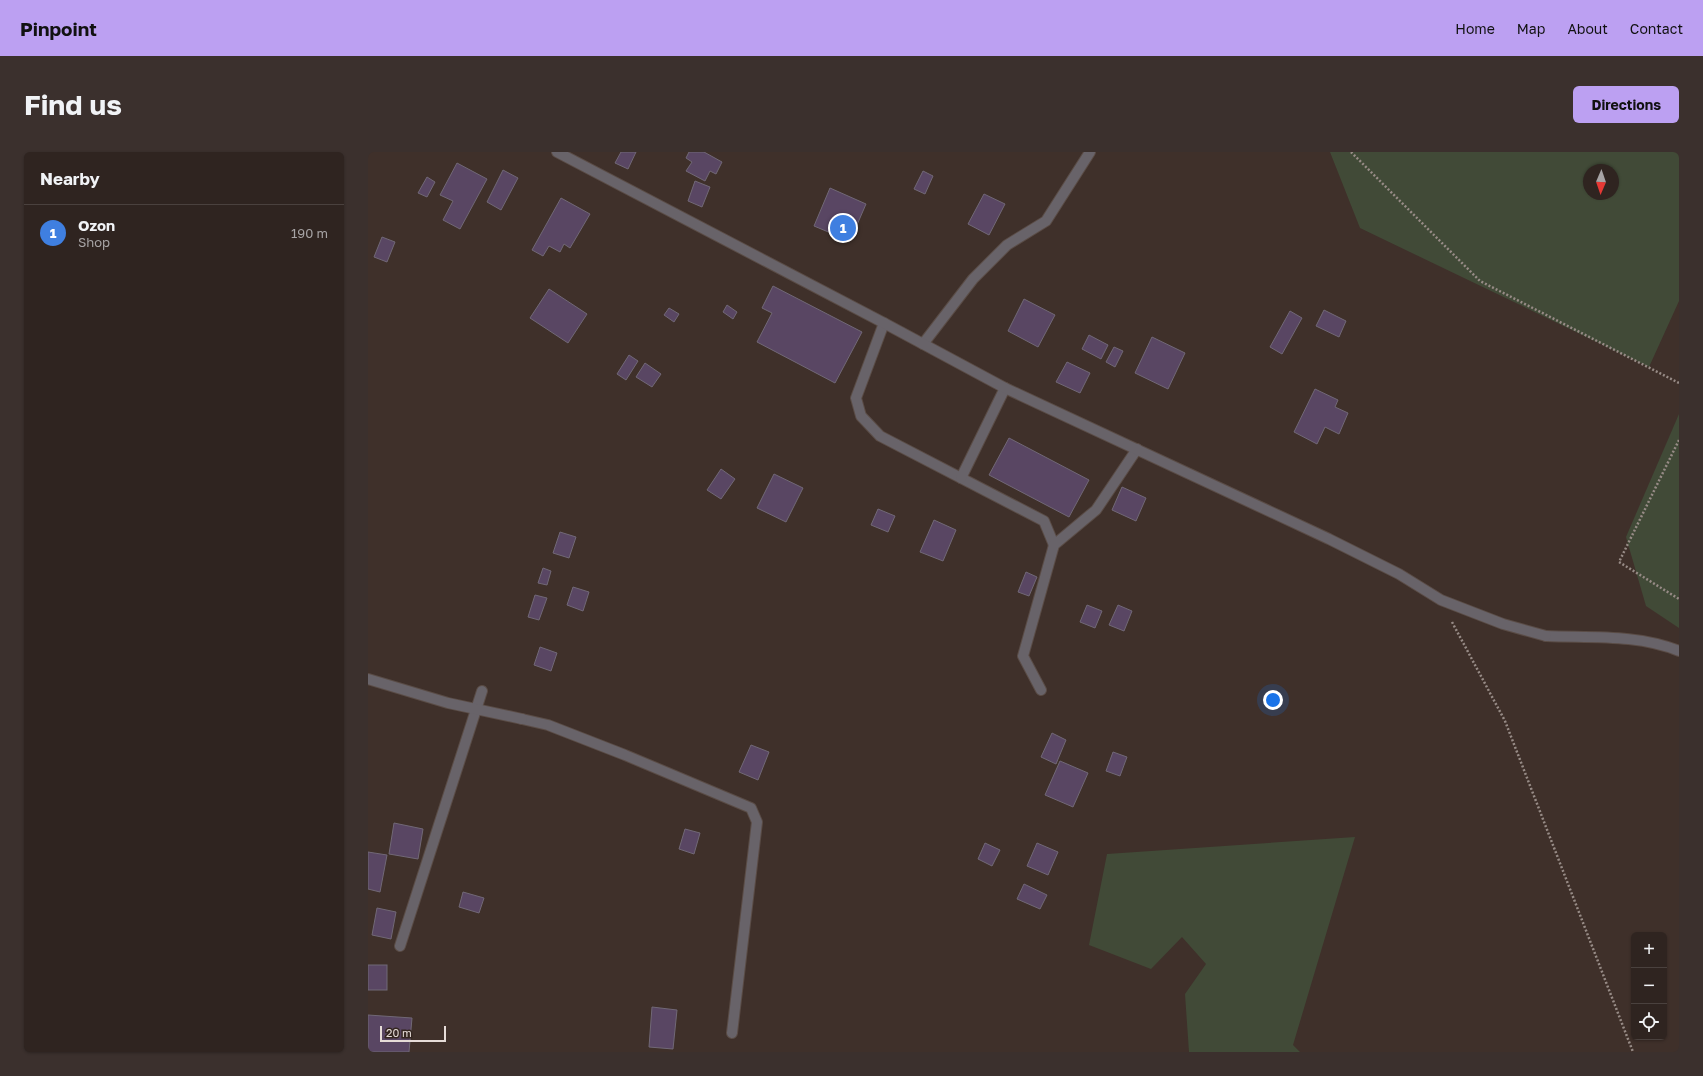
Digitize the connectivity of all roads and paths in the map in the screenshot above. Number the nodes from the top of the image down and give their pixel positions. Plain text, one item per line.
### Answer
1 (557, 152) edge
2 (1090, 152) edge
3 (1351, 152) edge
4 (884, 323) junction
5 (922, 344) junction
6 (1679, 383) edge
7 (1005, 388) junction
8 (1679, 440) edge
9 (1137, 449) junction
10 (961, 478) junction
11 (1054, 545) junction
12 (1679, 599) edge
13 (1441, 600) junction
14 (1679, 651) edge
15 (368, 679) edge
16 (1041, 690) dead end
17 (482, 691) dead end
18 (477, 709) junction
19 (400, 946) dead end
20 (732, 1033) dead end
21 (1633, 1052) edge

1 - 4 street
2 - 5 street
3 - 6 path
4 - 5 street
4 - 10 street
5 - 7 street
7 - 9 street
7 - 10 street
8 - 12 path
9 - 11 street
9 - 13 street
10 - 11 street
11 - 16 street
13 - 14 street
13 - 21 path
15 - 18 street
17 - 18 street
18 - 19 street
18 - 20 street

